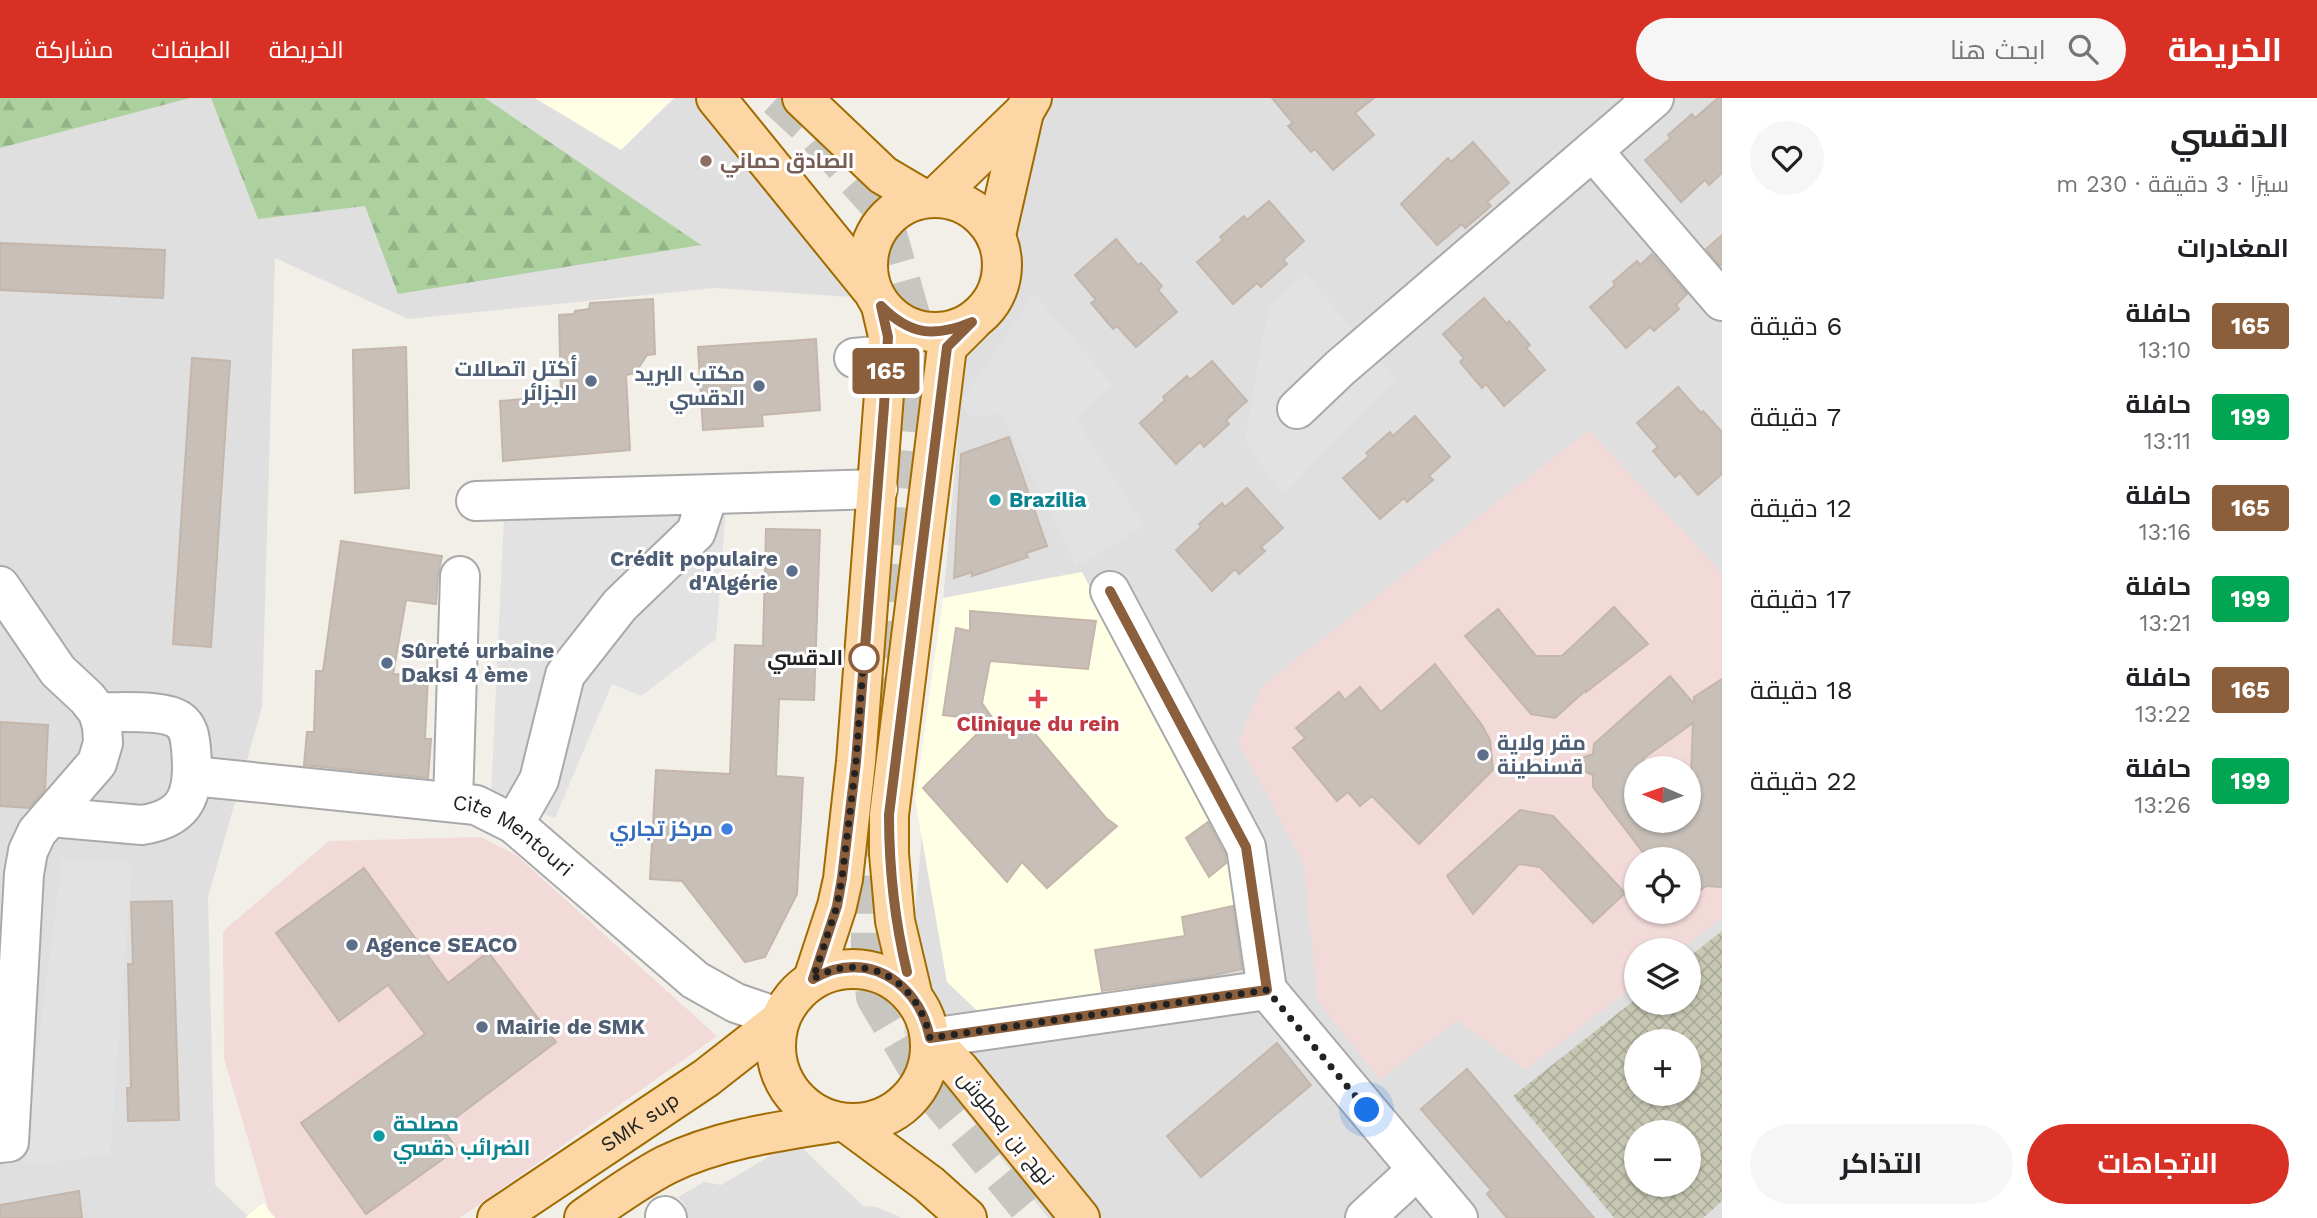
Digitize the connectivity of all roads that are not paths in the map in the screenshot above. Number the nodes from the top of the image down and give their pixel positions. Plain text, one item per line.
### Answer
1 (716, 98) edge
2 (802, 98) edge
3 (1654, 98) edge
4 (1028, 105) edge
5 (1593, 150) junction
6 (929, 198) junction
7 (996, 235) junction
8 (876, 298) junction
9 (1722, 301) edge
10 (972, 322) junction
11 (1297, 409) dead end
12 (878, 489) junction
13 (708, 495) junction
14 (476, 501) dead end
15 (460, 576) dead end
16 (0, 586) edge
17 (1110, 591) dead end
18 (98, 712) junction
19 (193, 776) junction
20 (453, 802) junction
21 (50, 817) junction
22 (514, 824) junction
23 (813, 979) junction
24 (1267, 990) junction
25 (914, 997) junction
26 (780, 1019) junction
27 (930, 1038) junction
28 (843, 1123) junction
29 (0, 1143) edge
30 (1417, 1170) junction
31 (498, 1218) edge
32 (584, 1218) edge
33 (967, 1218) edge
34 (1080, 1218) edge
35 (1365, 1218) edge
36 (1458, 1218) edge

1 - 8 main road
2 - 6 main road
3 - 5 street
4 - 6 main road
4 - 7 main road
5 - 9 street
5 - 11 street
6 - 7 main road
6 - 8 main road
7 - 10 main road
8 - 10 main road
8 - 12 main road
10 - 25 main road
12 - 13 street
12 - 23 main road
13 - 14 street
13 - 22 street
15 - 20 street
16 - 18 street
17 - 24 street
18 - 19 street
18 - 21 street
19 - 20 street, Cite Mentouri
19 - 21 street
20 - 22 street, Cite Mentouri
21 - 29 street
22 - 26 street, Cite Mentouri
23 - 25 main road
23 - 26 main road
24 - 27 street
24 - 30 street
25 - 27 main road
26 - 28 main road
26 - 31 main road, SMK sup
27 - 28 main road
27 - 34 main road, نهج بن بعطوش
28 - 32 main road
28 - 33 main road
30 - 35 street
30 - 36 street

